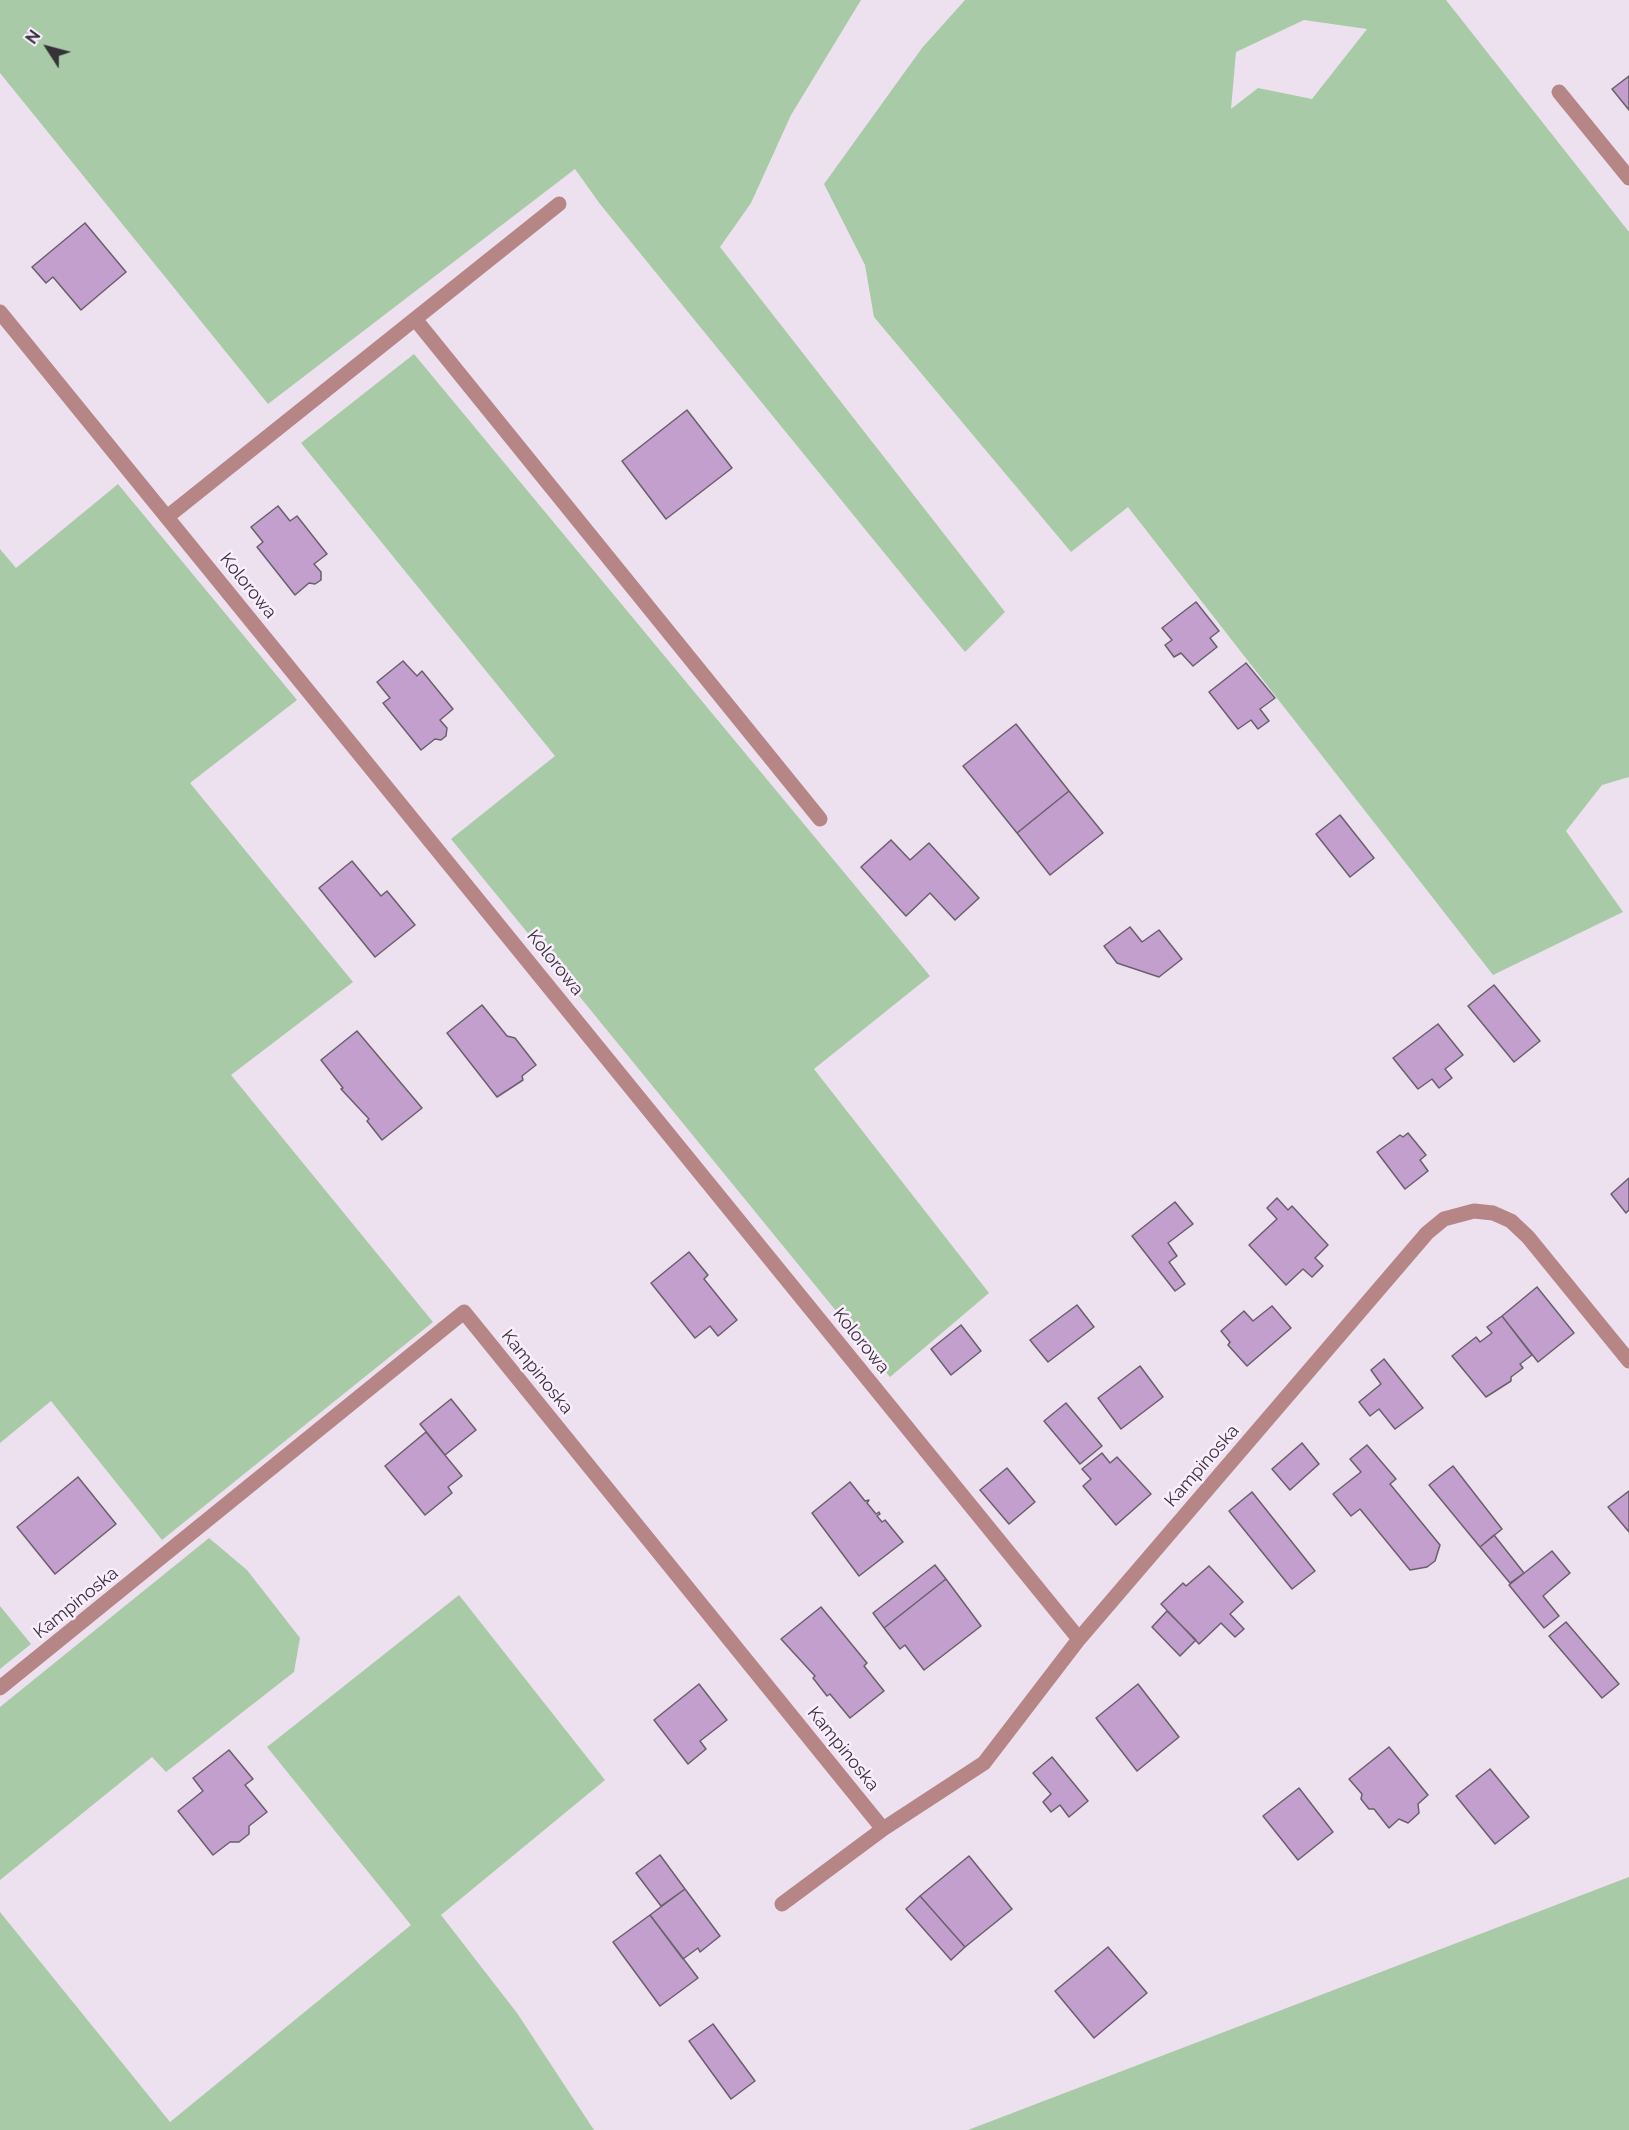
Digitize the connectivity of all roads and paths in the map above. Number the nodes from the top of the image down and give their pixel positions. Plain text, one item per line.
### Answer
1 (1559, 92) dead end
2 (1629, 178) edge
3 (559, 204) dead end
4 (0, 312) edge
5 (415, 320) junction
6 (167, 517) junction
7 (820, 819) dead end
8 (1629, 1361) edge
9 (1079, 1639) junction
10 (0, 1688) edge
11 (883, 1829) junction
12 (782, 1904) dead end

1 - 2 street
3 - 5 street
4 - 6 street, Kolorowa
5 - 6 street
5 - 7 street
6 - 9 street, Kolorowa
8 - 9 street, Kampinoska
9 - 11 street, Kampinoska
10 - 11 street, Kampinoska
11 - 12 street

